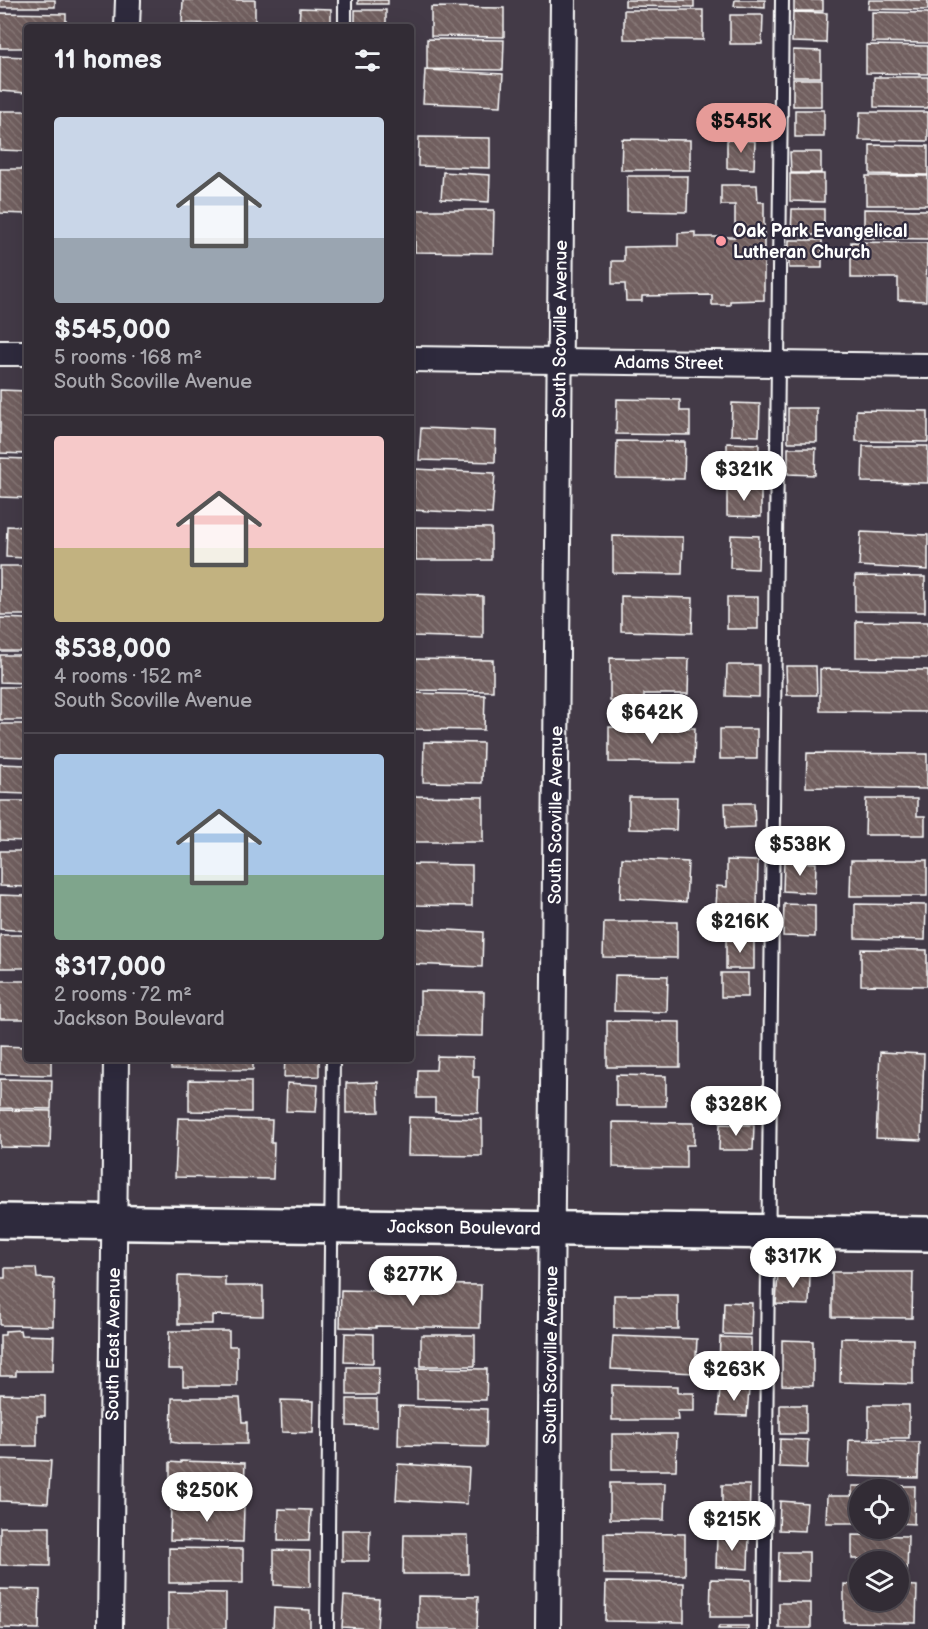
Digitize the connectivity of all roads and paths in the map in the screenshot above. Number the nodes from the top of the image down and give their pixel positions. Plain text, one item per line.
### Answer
1 (128, 0) edge
2 (345, 0) edge
3 (563, 0) edge
4 (782, 0) edge
5 (128, 24) edge
6 (345, 24) edge
7 (0, 353) edge
8 (24, 353) edge
9 (414, 359) edge
10 (560, 361) junction
11 (778, 364) junction
12 (928, 366) edge
13 (116, 1062) edge
14 (333, 1062) edge
15 (0, 1221) edge
16 (114, 1223) junction
17 (330, 1226) junction
18 (552, 1229) junction
19 (768, 1232) junction
20 (928, 1234) edge
21 (110, 1629) edge
22 (327, 1629) edge
23 (548, 1629) edge
24 (764, 1629) edge

1 - 5 street
2 - 6 lane
3 - 10 street, South Scoville Avenue
4 - 11 lane
7 - 8 street
9 - 10 street, Adams Street
10 - 11 street, Adams Street
10 - 18 street, South Scoville Avenue
11 - 12 street, Adams Street
11 - 19 lane
13 - 16 street, South East Avenue
14 - 17 lane
15 - 16 street, Jackson Boulevard
16 - 17 street, Jackson Boulevard
16 - 21 street, South East Avenue
17 - 18 street, Jackson Boulevard
17 - 22 lane
18 - 19 street, Jackson Boulevard
18 - 23 street, South Scoville Avenue
19 - 20 street, Jackson Boulevard
19 - 24 lane

